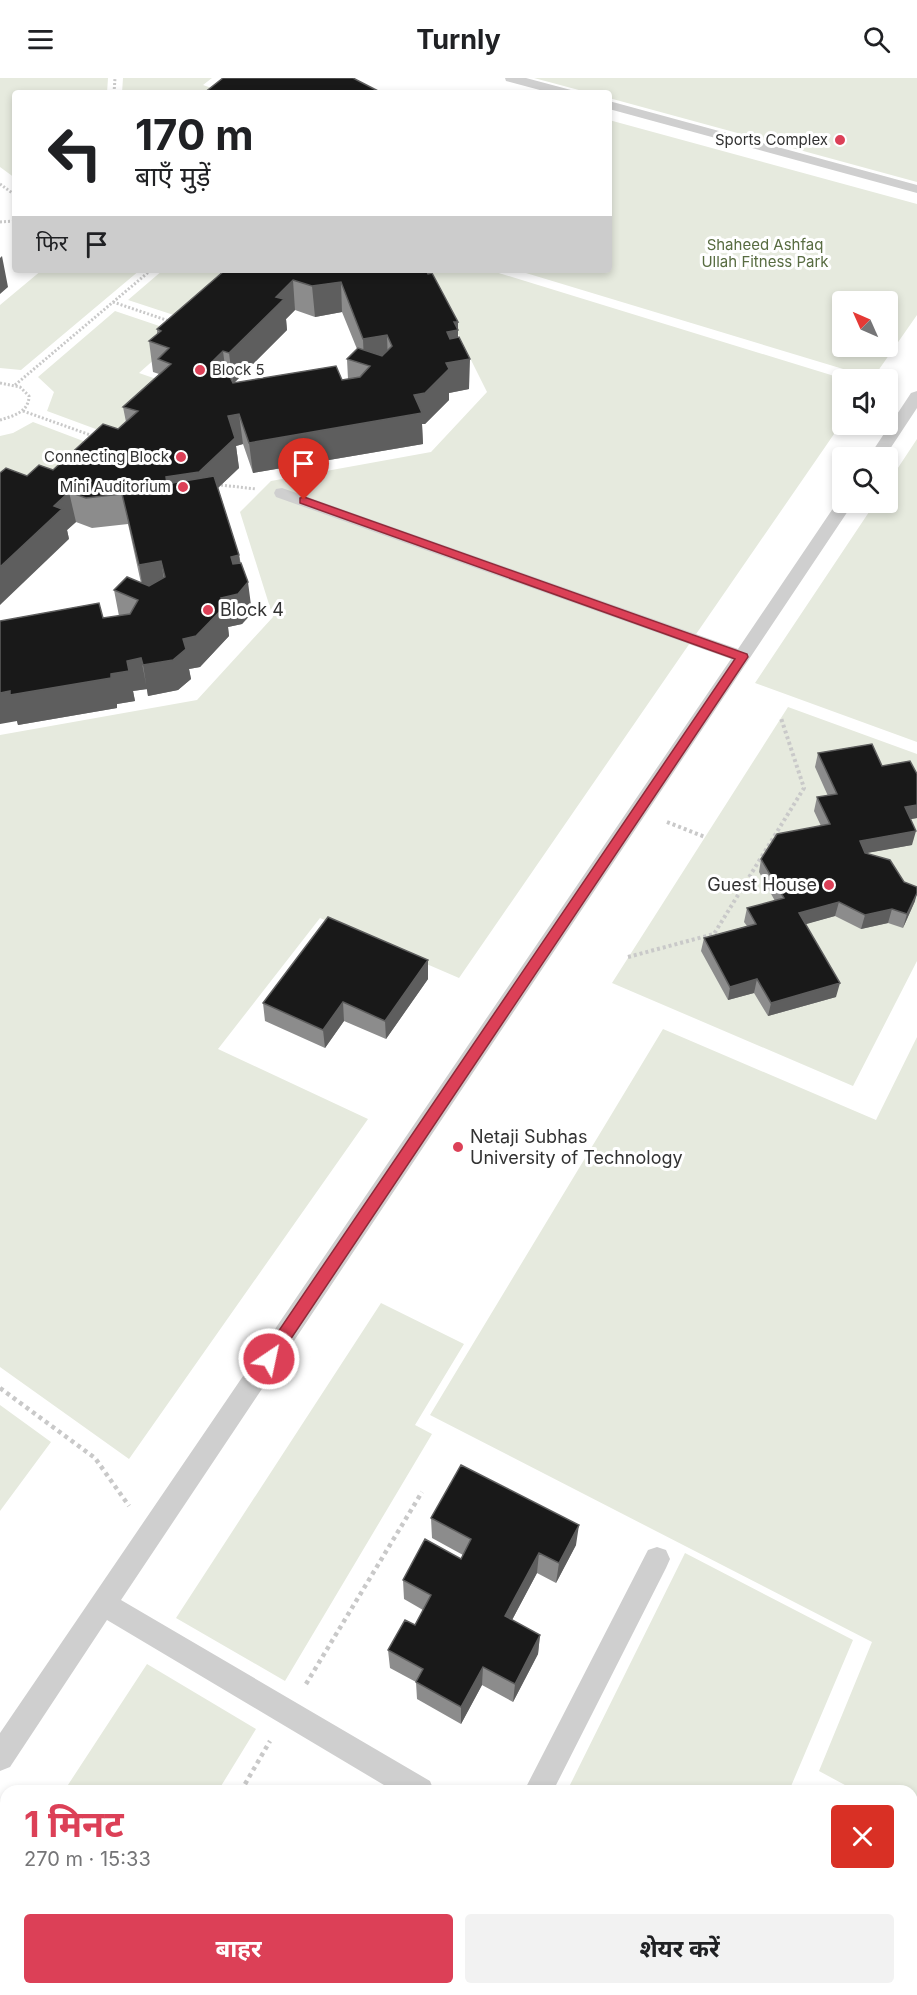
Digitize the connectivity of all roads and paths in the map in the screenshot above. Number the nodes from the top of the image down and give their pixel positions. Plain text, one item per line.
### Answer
1 (512, 78) edge
2 (555, 90) edge
3 (612, 106) edge
4 (917, 189) edge
5 (147, 273) edge
6 (113, 302) junction
7 (174, 323) edge
8 (0, 383) edge
9 (15, 386) junction
10 (917, 396) edge
11 (23, 411) junction
12 (0, 420) edge
13 (100, 439) edge
14 (883, 447) edge
15 (221, 485) edge
16 (282, 493) joint
17 (839, 513) edge
18 (742, 657) junction
19 (781, 718) dead end
20 (639, 811) junction
21 (705, 837) dead end
22 (628, 957) dead end
23 (0, 1388) edge
24 (422, 1492) dead end
25 (150, 1536) junction
26 (657, 1559) dead end
27 (104, 1604) junction
28 (288, 1713) junction
29 (0, 1757) edge
30 (245, 1785) edge
31 (410, 1785) edge
32 (541, 1785) edge

1 - 2 lane
3 - 4 lane
5 - 6 path
6 - 7 path
6 - 9 path
8 - 9 path
9 - 11 path
10 - 14 lane
11 - 12 path
11 - 13 path
15 - 16 path
16 - 18 lane
17 - 18 lane
18 - 20 lane
19 - 22 path
20 - 21 path
20 - 25 lane
23 - 25 path
24 - 28 path
25 - 27 lane
26 - 32 lane
27 - 28 lane
27 - 29 lane
28 - 30 path
28 - 31 lane

